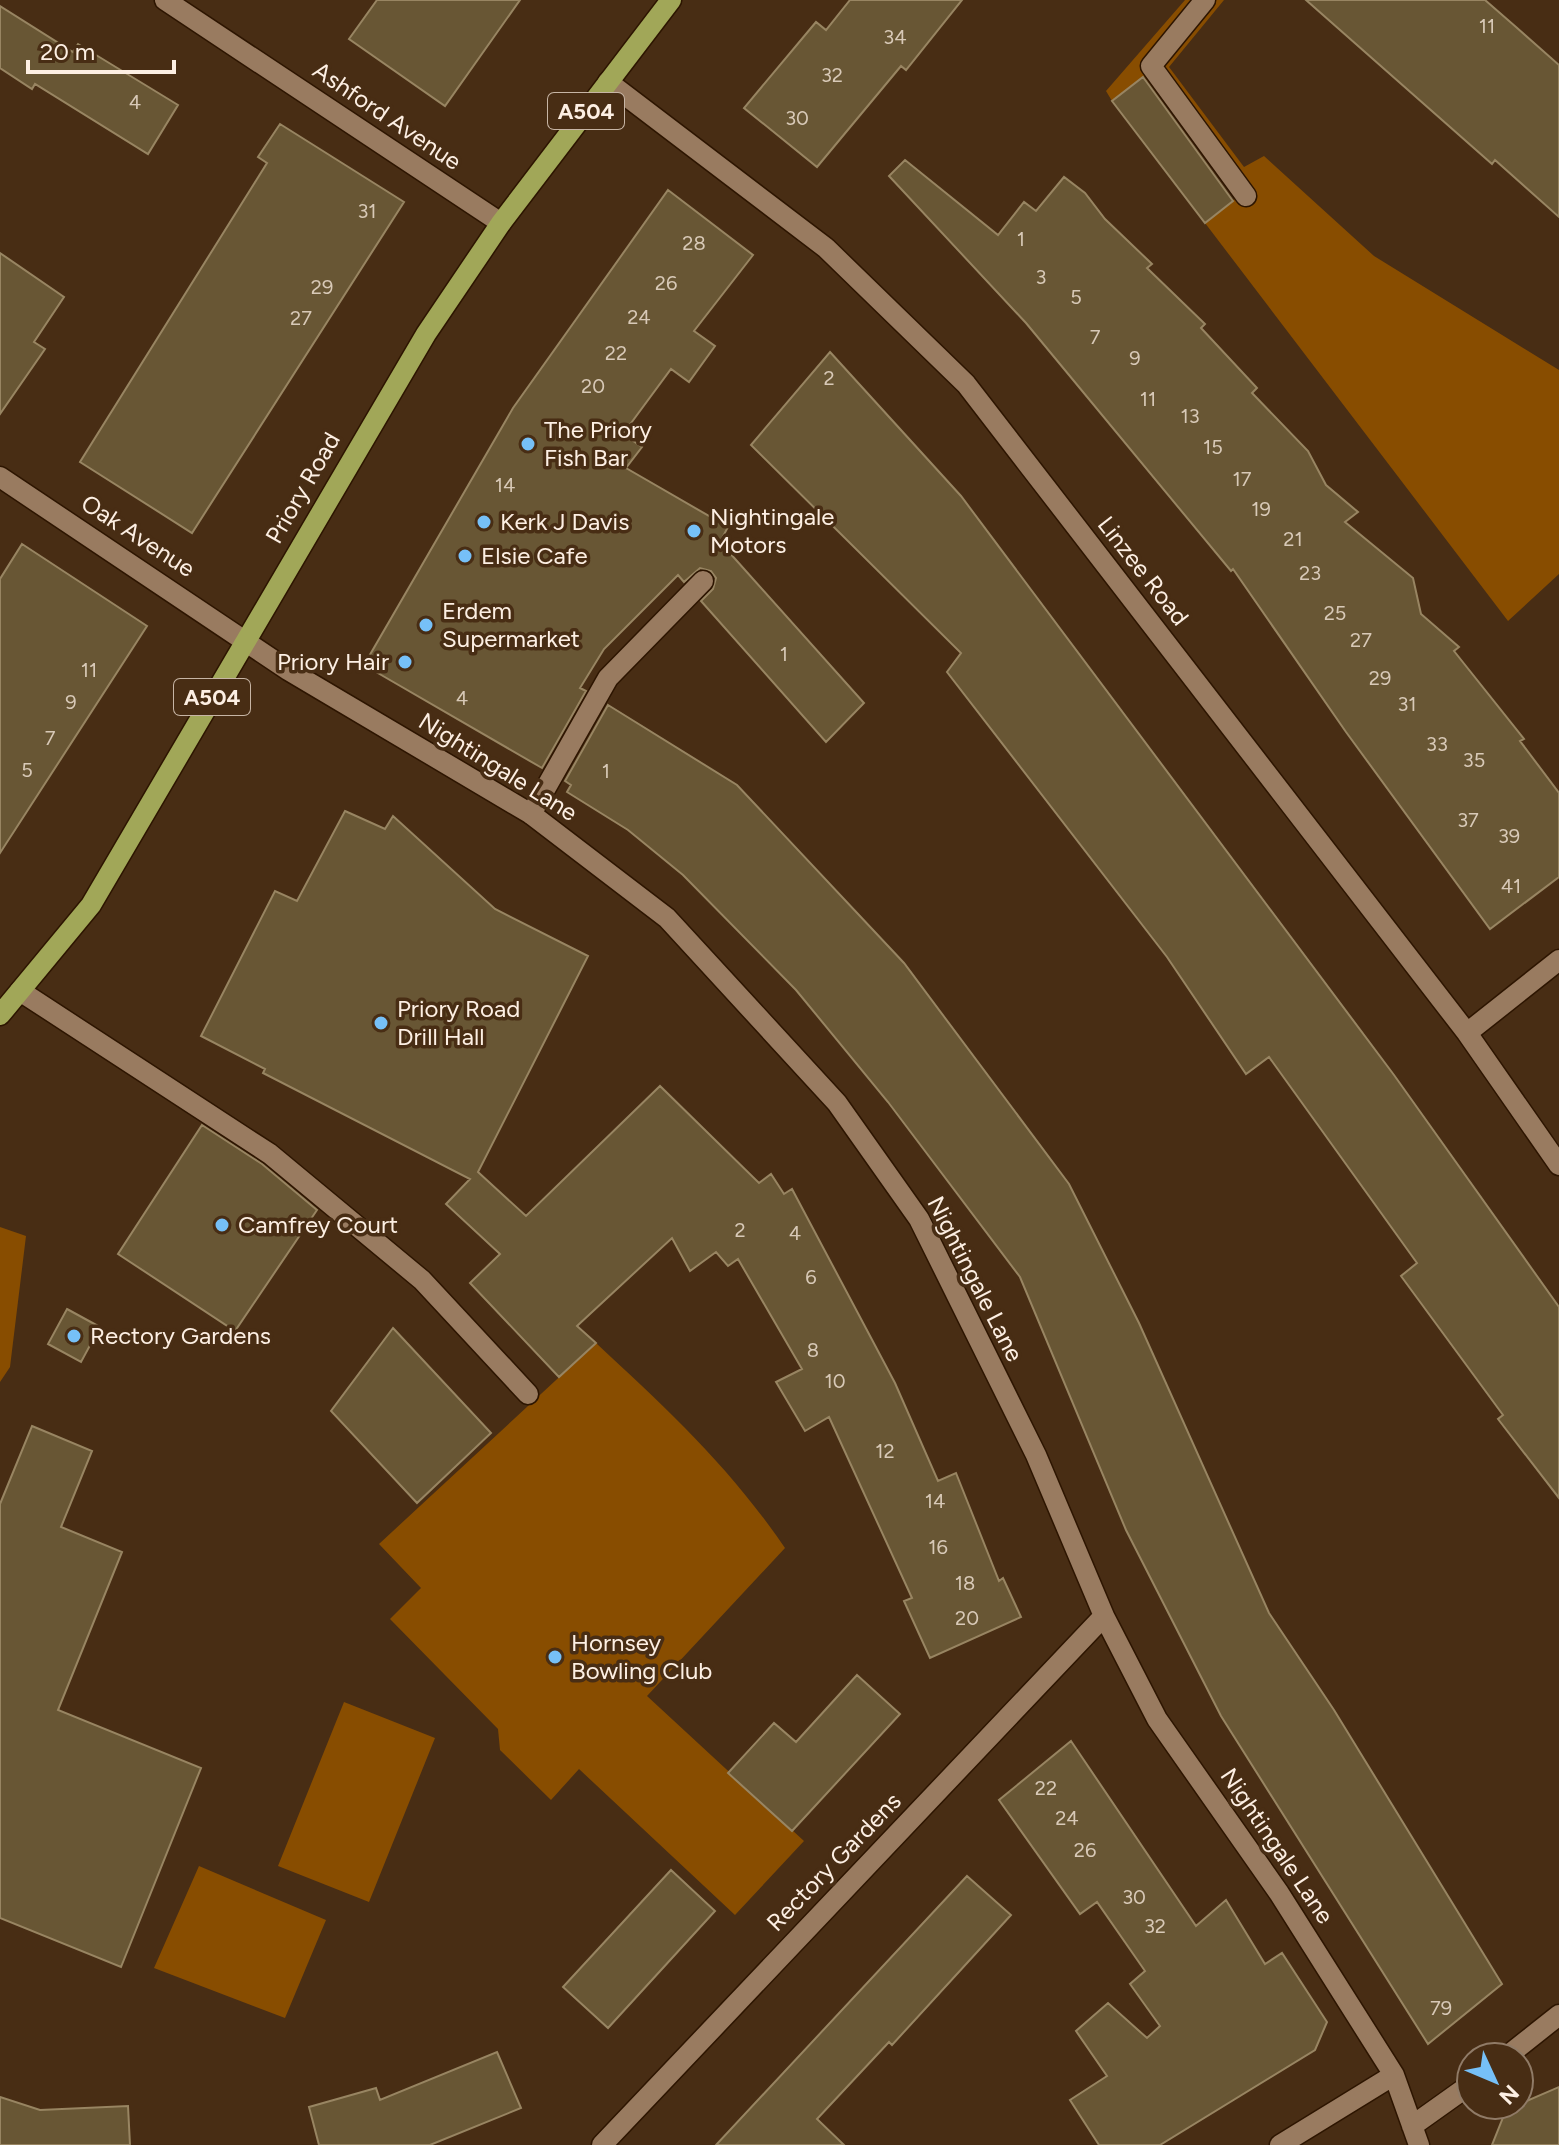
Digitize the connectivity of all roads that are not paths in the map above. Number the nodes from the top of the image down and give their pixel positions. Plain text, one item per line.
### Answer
1 (165, 0) edge
2 (671, 0) edge
3 (1205, 0) edge
4 (608, 82) junction
5 (1246, 196) dead end
6 (501, 223) junction
7 (0, 477) edge
8 (703, 581) dead end
9 (245, 641) junction
10 (531, 814) junction
11 (1559, 960) edge
12 (20, 991) junction
13 (0, 1015) edge
14 (1467, 1033) junction
15 (1559, 1165) edge
16 (528, 1394) dead end
17 (1104, 1616) junction
18 (1559, 2015) edge
19 (1526, 2041) edge
20 (1394, 2075) junction
21 (1455, 2099) edge
22 (1416, 2136) edge
23 (602, 2145) edge
24 (1280, 2145) edge

1 - 6 street, Ashford Avenue
2 - 4 main road, Priory Road / A504
3 - 5 street
4 - 6 main road, Priory Road / A504
4 - 14 street, Linzee Road
6 - 9 main road, Priory Road / A504
7 - 9 street, Oak Avenue
8 - 10 street
9 - 10 street, Nightingale Lane
9 - 12 main road, Priory Road / A504
10 - 17 street, Nightingale Lane
11 - 14 street
12 - 13 main road, Priory Road / A504
12 - 16 street
14 - 15 street, Linzee Road
17 - 20 street, Nightingale Lane
17 - 23 street, Rectory Gardens
18 - 19 street
20 - 22 street, Nightingale Lane
20 - 24 street
21 - 22 street

